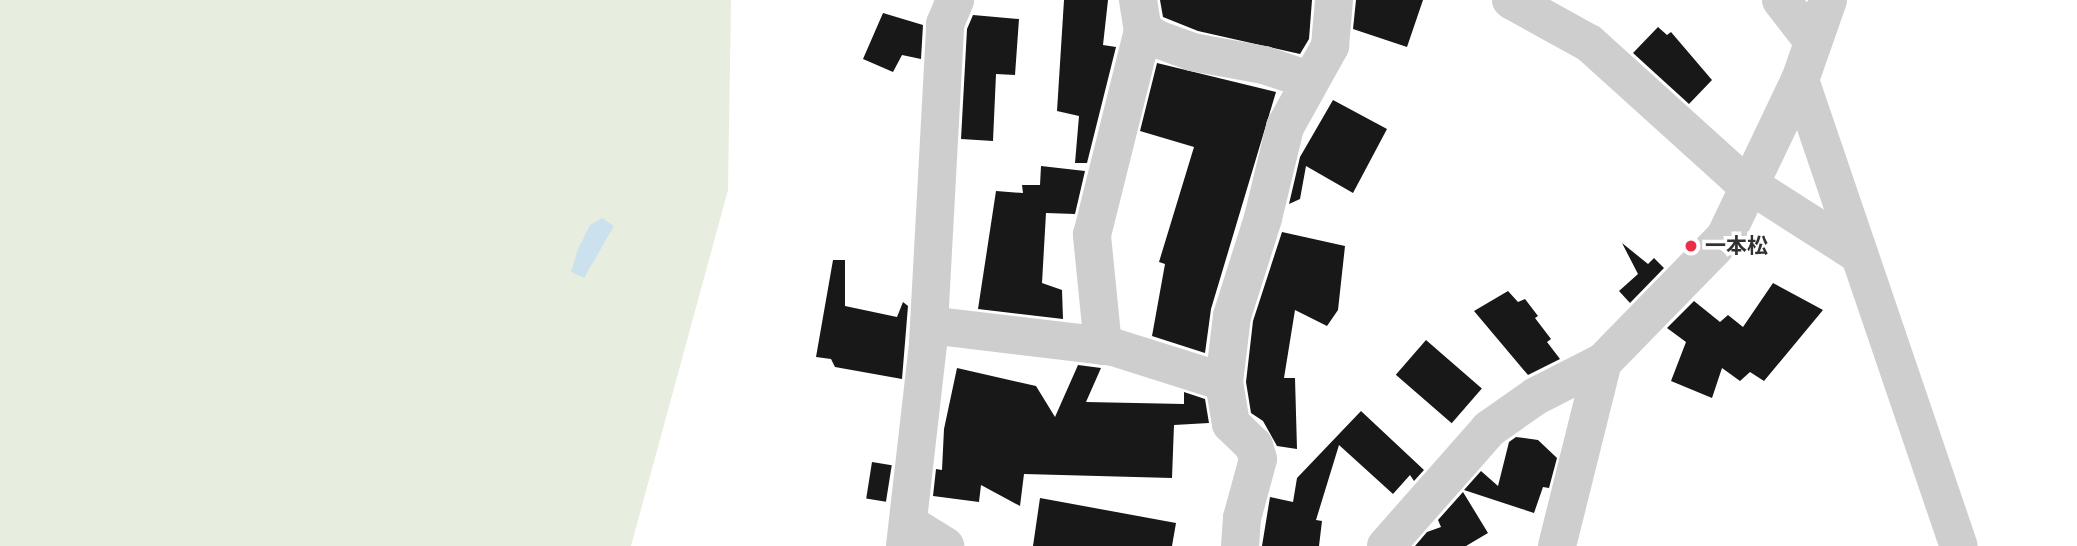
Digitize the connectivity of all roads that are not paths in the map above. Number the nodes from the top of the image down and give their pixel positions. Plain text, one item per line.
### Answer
1 (955, 0) edge
2 (1334, 0) edge
3 (1511, 0) edge
4 (1781, 0) edge
5 (1828, 0) edge
6 (1141, 15) edge
7 (1812, 40) junction
8 (1308, 80) junction
9 (1800, 80) junction
10 (1754, 185) junction
11 (1858, 254) junction
12 (929, 325) junction
13 (1102, 346) junction
14 (1603, 362) junction
15 (1224, 382) junction
16 (906, 535) edge
17 (945, 546) edge
18 (1240, 546) edge
19 (1386, 546) edge
20 (1557, 546) edge
21 (1959, 546) edge

1 - 12 street
2 - 8 street
3 - 10 street
4 - 7 street
5 - 7 street
6 - 8 street
6 - 13 street
7 - 9 street
8 - 15 street
9 - 10 street
9 - 11 street
10 - 11 street
10 - 14 street
11 - 21 street
12 - 13 street
12 - 16 street
13 - 15 street
14 - 19 street
14 - 20 street
15 - 18 street
16 - 17 street

